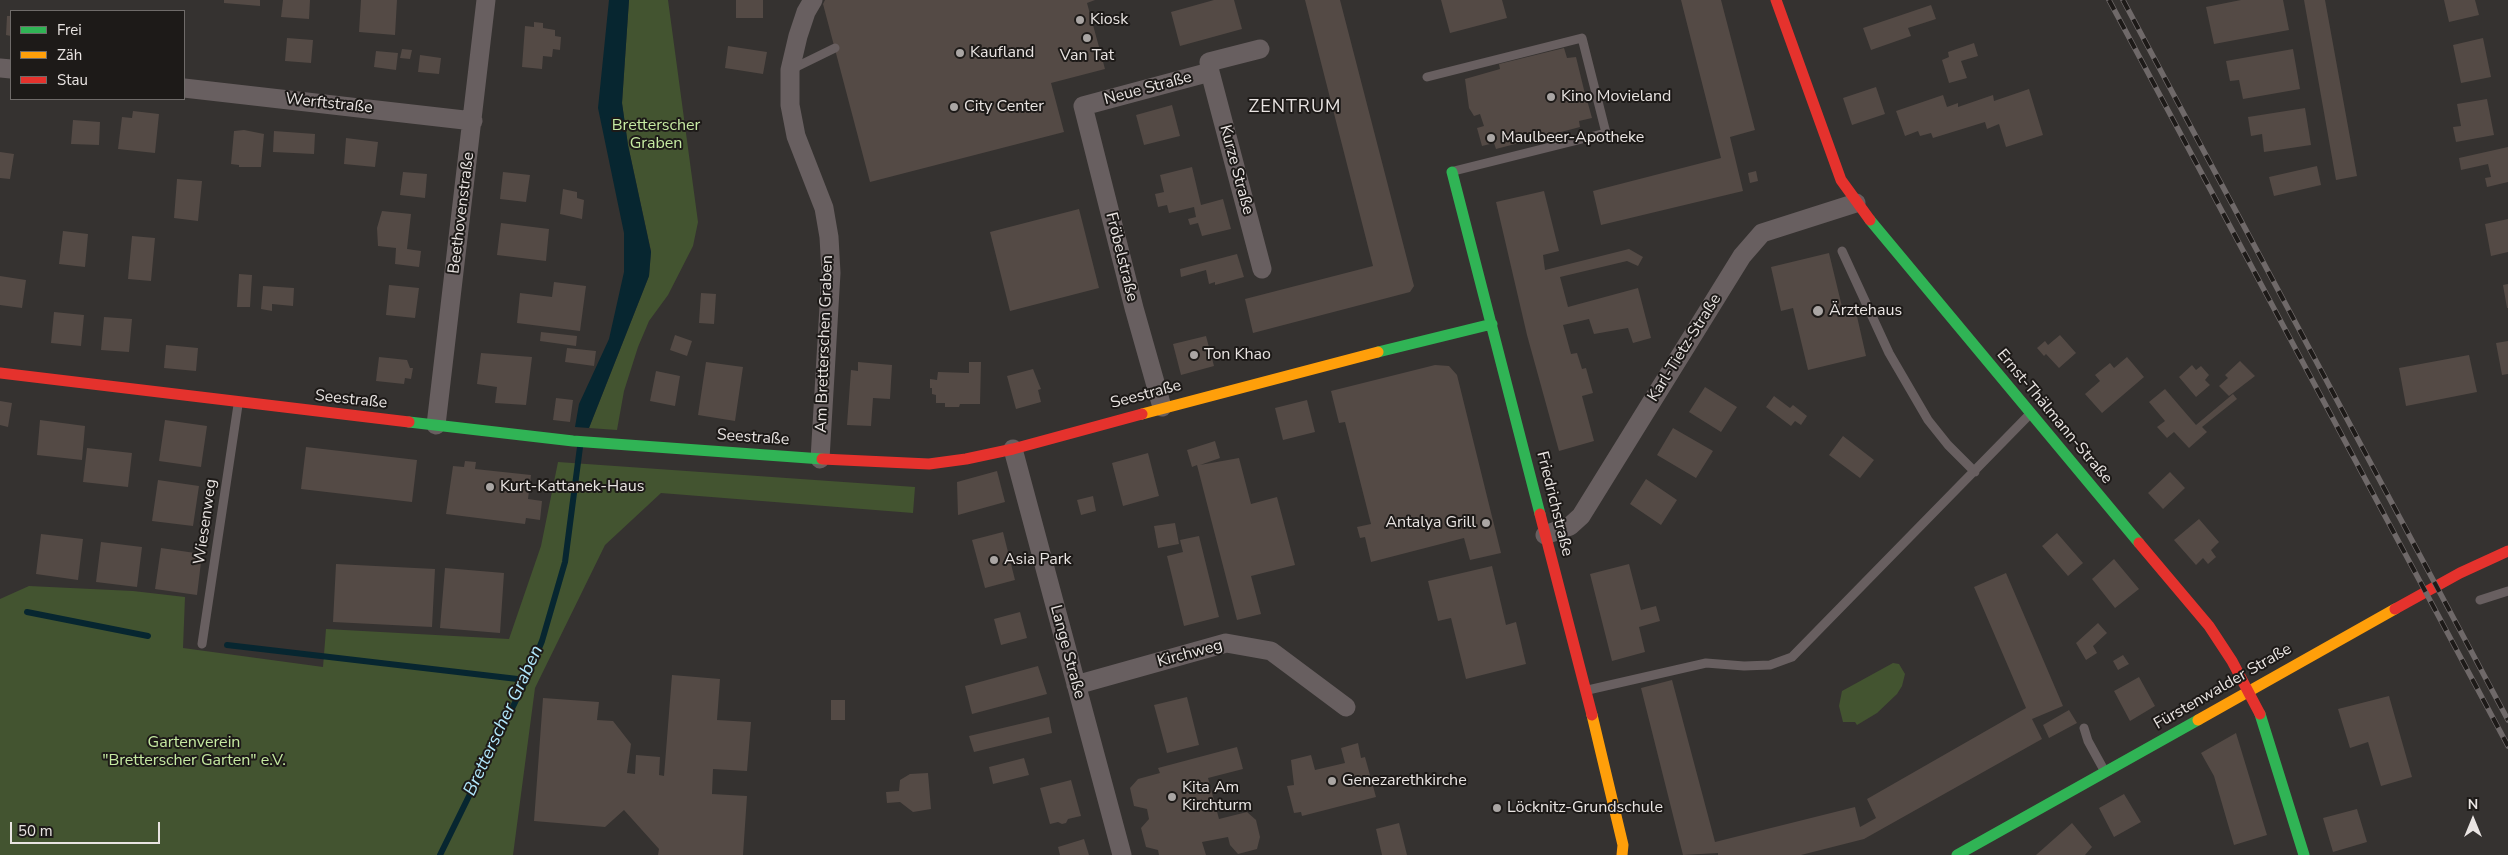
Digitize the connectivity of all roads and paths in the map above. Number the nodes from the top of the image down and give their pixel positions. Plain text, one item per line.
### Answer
1 (486, 0) edge
2 (813, 0) edge
3 (1776, 0) edge
4 (834, 48) dead end
5 (1260, 48) dead end
6 (790, 70) junction
7 (1210, 72) junction
8 (1427, 77) dead end
9 (185, 88) edge
10 (1083, 106) joint
11 (473, 120) junction
12 (1452, 172) joint
13 (1856, 203) junction
14 (1842, 251) dead end
15 (1262, 269) dead end
16 (1492, 324) junction
17 (0, 373) edge
18 (238, 403) junction
19 (1162, 407) junction
20 (2030, 414) junction
21 (436, 425) junction
22 (1013, 448) junction
23 (820, 459) junction
24 (1975, 472) junction
25 (1545, 535) junction
26 (2508, 552) edge
27 (2508, 591) edge
28 (2480, 600) dead end
29 (202, 644) dead end
30 (1076, 685) junction
31 (1586, 691) junction
32 (2248, 691) junction
33 (1346, 707) dead end
34 (2084, 728) dead end
35 (2105, 772) junction
36 (1623, 850) edge
37 (1122, 855) edge
38 (1631, 855) edge
39 (1957, 855) edge
40 (2304, 855) edge

1 - 11 street, Beethovenstraße
2 - 6 street, Am Bretterschen Graben
3 - 13 street, Ernst-Thälmann-Straße
4 - 6 lane
5 - 7 street, Neue Straße
6 - 23 street, Am Bretterschen Graben
7 - 10 street, Neue Straße
7 - 15 street, Kurze Straße
8 - 12 lane
9 - 11 street, Werftstraße
10 - 19 street, Fröbelstraße
11 - 21 street, Beethovenstraße
12 - 16 street, Friedrichstraße
13 - 20 street, Ernst-Thälmann-Straße
13 - 25 street, Karl-Tietz-Straße
14 - 24 lane
16 - 19 street, Seestraße
16 - 25 street, Friedrichstraße
17 - 18 street, Seestraße
18 - 21 street, Seestraße
18 - 29 lane, Wiesenweg
19 - 22 street, Seestraße
20 - 24 lane
20 - 32 street, Ernst-Thälmann-Straße
21 - 23 street, Seestraße
22 - 23 street, Seestraße
22 - 30 street, Lange Straße
24 - 31 lane
25 - 31 street, Friedrichstraße
26 - 32 street, Fürstenwalder Straße
27 - 28 lane
30 - 33 street, Kirchweg
30 - 37 street, Lange Straße
31 - 36 street, Friedrichstraße
32 - 35 street, Fürstenwalder Straße
32 - 40 street, Ernst-Thälmann-Straße
34 - 35 lane
35 - 39 street, Fürstenwalder Straße
36 - 38 street, Friedrichstraße

